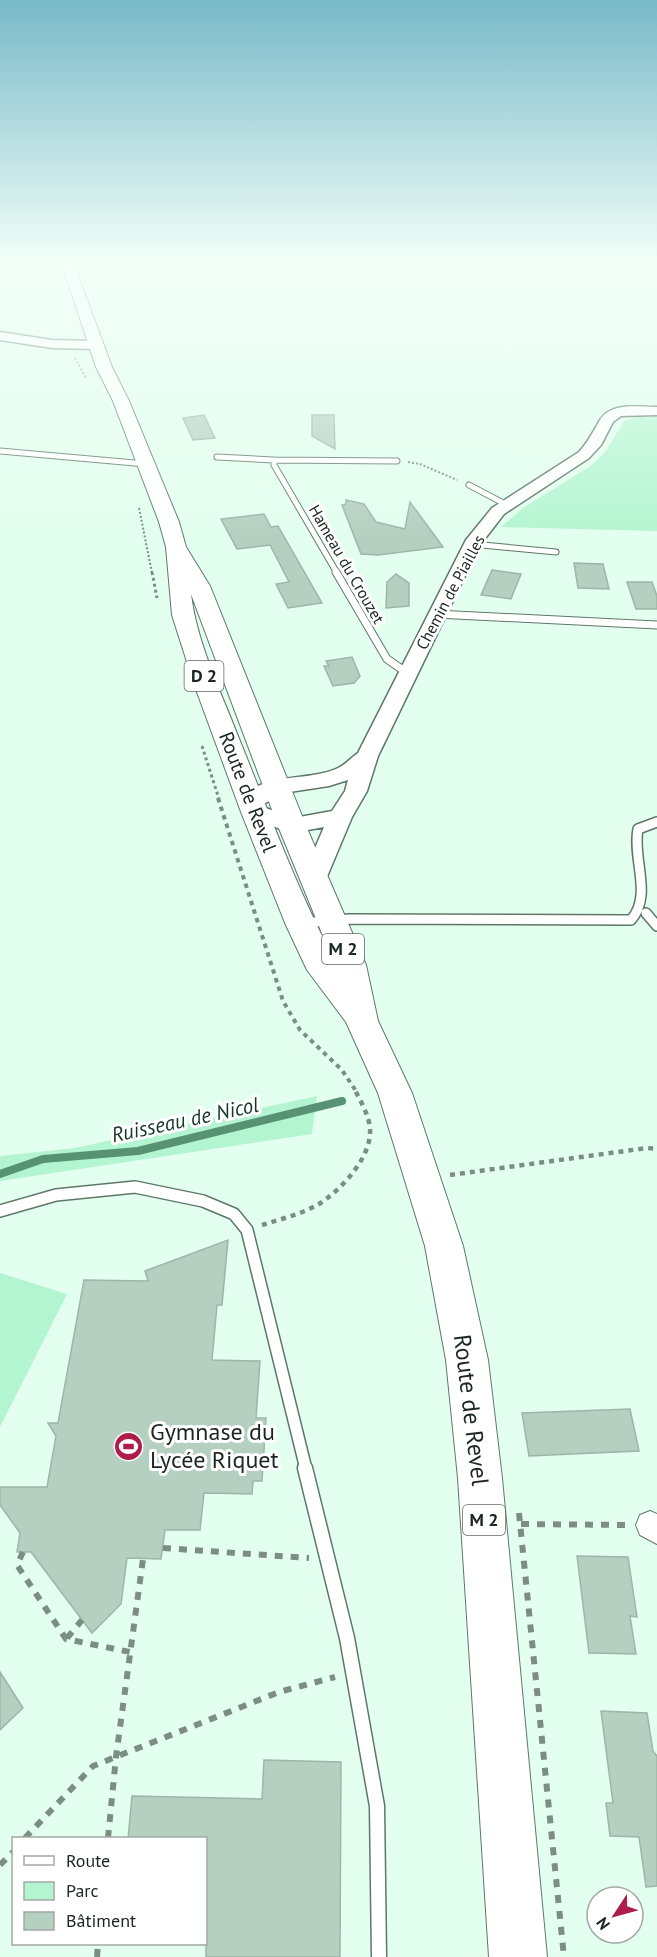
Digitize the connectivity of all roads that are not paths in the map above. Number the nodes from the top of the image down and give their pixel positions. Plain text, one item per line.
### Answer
1 (100, 353) edge
2 (657, 411) edge
3 (0, 452) edge
4 (217, 457) dead end
5 (274, 460) junction
6 (397, 461) road end
7 (146, 464) junction
8 (469, 485) road end
9 (507, 505) junction
10 (472, 544) junction
11 (176, 547) junction
12 (556, 552) dead end
13 (436, 614) junction
14 (657, 625) edge
15 (409, 670) junction
16 (367, 756) junction
17 (277, 787) junction
18 (254, 806) junction
19 (340, 817) junction
20 (657, 822) edge
21 (292, 826) junction
22 (314, 879) junction
23 (646, 914) junction
24 (330, 920) junction
25 (300, 923) junction
26 (657, 926) edge
27 (362, 1021) junction
28 (0, 1211) edge
29 (379, 1957) edge
30 (518, 1957) edge

1 - 7 main road, Route de Revel / D 2
2 - 9 street, Chemin de Piailles
3 - 7 lane
4 - 5 lane
5 - 6 lane
5 - 15 lane, Hameau du Crouzet
7 - 11 main road, Route de Revel / D 2
8 - 9 lane
9 - 10 street, Chemin de Piailles
10 - 12 lane
10 - 13 street, Chemin de Piailles
11 - 17 main road, Route de Revel / D 2
11 - 18 main road, Route de Revel / D 2
13 - 14 lane
13 - 15 street, Chemin de Piailles
15 - 16 street, Chemin de Piailles
16 - 17 street, Chemin de Piailles
16 - 19 street, Chemin de Piailles
17 - 18 street, Chemin de Piailles
17 - 21 main road, Route de Revel / M 2
18 - 21 street
18 - 25 main road, Route de Revel / M 2
19 - 21 street
19 - 22 street, Chemin de Piailles
20 - 23 lane
21 - 22 main road, Route de Revel / M 2
22 - 24 main road, Route de Revel / M 2
23 - 24 lane
23 - 26 lane
24 - 25 lane
24 - 27 main road, Route de Revel / M 2
25 - 27 main road, Route de Revel / M 2
27 - 30 main road, Route de Revel / M 2
28 - 29 lane

